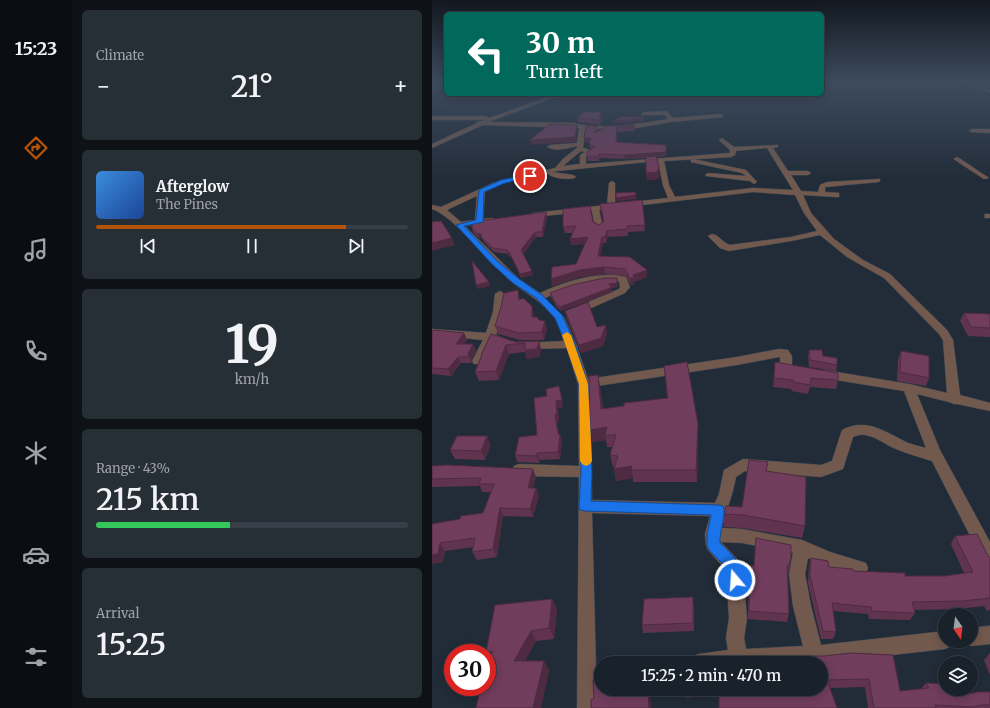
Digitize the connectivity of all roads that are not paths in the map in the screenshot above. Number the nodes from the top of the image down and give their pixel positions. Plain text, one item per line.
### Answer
1 (503, 114) edge
2 (668, 114) edge
3 (721, 116) dead end
4 (495, 117) junction
5 (650, 117) dead end
6 (432, 118) edge
7 (550, 119) dead end
8 (579, 120) edge
9 (671, 120) junction
10 (479, 123) junction
11 (653, 124) junction
12 (509, 125) junction
13 (541, 125) junction
14 (573, 125) junction
15 (582, 127) junction
16 (501, 128) dead end
17 (972, 131) dead end
18 (990, 131) edge
19 (722, 140) dead end
20 (432, 146) edge
21 (550, 147) dead end
22 (580, 147) junction
23 (733, 149) junction
24 (673, 158) junction
25 (661, 159) junction
26 (957, 159) dead end
27 (583, 166) junction
28 (557, 169) junction
29 (786, 172) junction
30 (544, 173) junction
31 (808, 173) dead end
32 (708, 174) dead end
33 (573, 177) dead end
34 (989, 178) edge
35 (752, 179) junction
36 (878, 180) dead end
37 (612, 183) dead end
38 (760, 190) junction
39 (481, 191) junction
40 (798, 192) junction
41 (822, 194) junction
42 (836, 195) dead end
43 (672, 200) junction
44 (611, 207) junction
45 (437, 208) edge
46 (595, 208) junction
47 (527, 216) edge
48 (497, 219) edge
49 (479, 222) junction
50 (459, 225) junction
51 (599, 228) edge
52 (822, 232) junction
53 (712, 236) dead end
54 (500, 294) dead end
55 (539, 297) junction
56 (559, 317) junction
57 (432, 332) edge
58 (491, 336) junction
59 (571, 344) junction
60 (478, 362) edge
61 (584, 384) junction
62 (909, 388) junction
63 (954, 400) junction
64 (990, 407) edge
65 (938, 457) junction
66 (508, 469) edge
67 (586, 472) junction
68 (585, 506) junction
69 (718, 510) junction
70 (713, 534) junction
71 (802, 547) junction
72 (990, 558) edge
73 (860, 568) dead end
74 (990, 635) edge
75 (978, 636) edge
76 (938, 641) edge
77 (814, 655) junction
78 (738, 656) edge
79 (789, 656) edge
80 (594, 680) edge
81 (587, 708) edge

1 - 4 street
2 - 9 street
3 - 9 street
4 - 6 street
4 - 10 street
5 - 11 street
7 - 13 street
8 - 14 street
9 - 11 street
10 - 12 street
10 - 20 street
11 - 15 street
12 - 13 street
12 - 16 street
13 - 14 street
14 - 15 street
15 - 22 street
17 - 18 street
19 - 23 street
21 - 22 street
22 - 27 street
22 - 28 street
23 - 24 street
23 - 29 street
24 - 25 street
24 - 35 street
25 - 27 street
25 - 43 street
26 - 34 street
27 - 28 street
28 - 30 street
29 - 31 street
29 - 40 street
30 - 33 street
30 - 39 street
32 - 35 street
35 - 38 street
36 - 41 street
37 - 44 street
38 - 40 street
38 - 43 street
39 - 45 street
39 - 49 street
40 - 41 street
40 - 52 street
41 - 42 street
43 - 44 street
44 - 46 street
45 - 50 street
46 - 47 street
46 - 51 street
48 - 49 street
49 - 50 street
50 - 55 street
52 - 53 street
52 - 63 street
54 - 58 street
55 - 56 street
55 - 56 street
56 - 59 street
57 - 58 street
58 - 59 street
58 - 60 street
59 - 61 street
61 - 62 street
61 - 67 street
62 - 63 street
62 - 65 street
63 - 64 street
65 - 69 street
65 - 72 street
66 - 67 street
67 - 68 street
68 - 69 street
68 - 80 street
69 - 70 street
70 - 71 street
70 - 78 street
71 - 73 street
71 - 77 street
74 - 75 street
76 - 77 street
77 - 79 street
80 - 81 street

